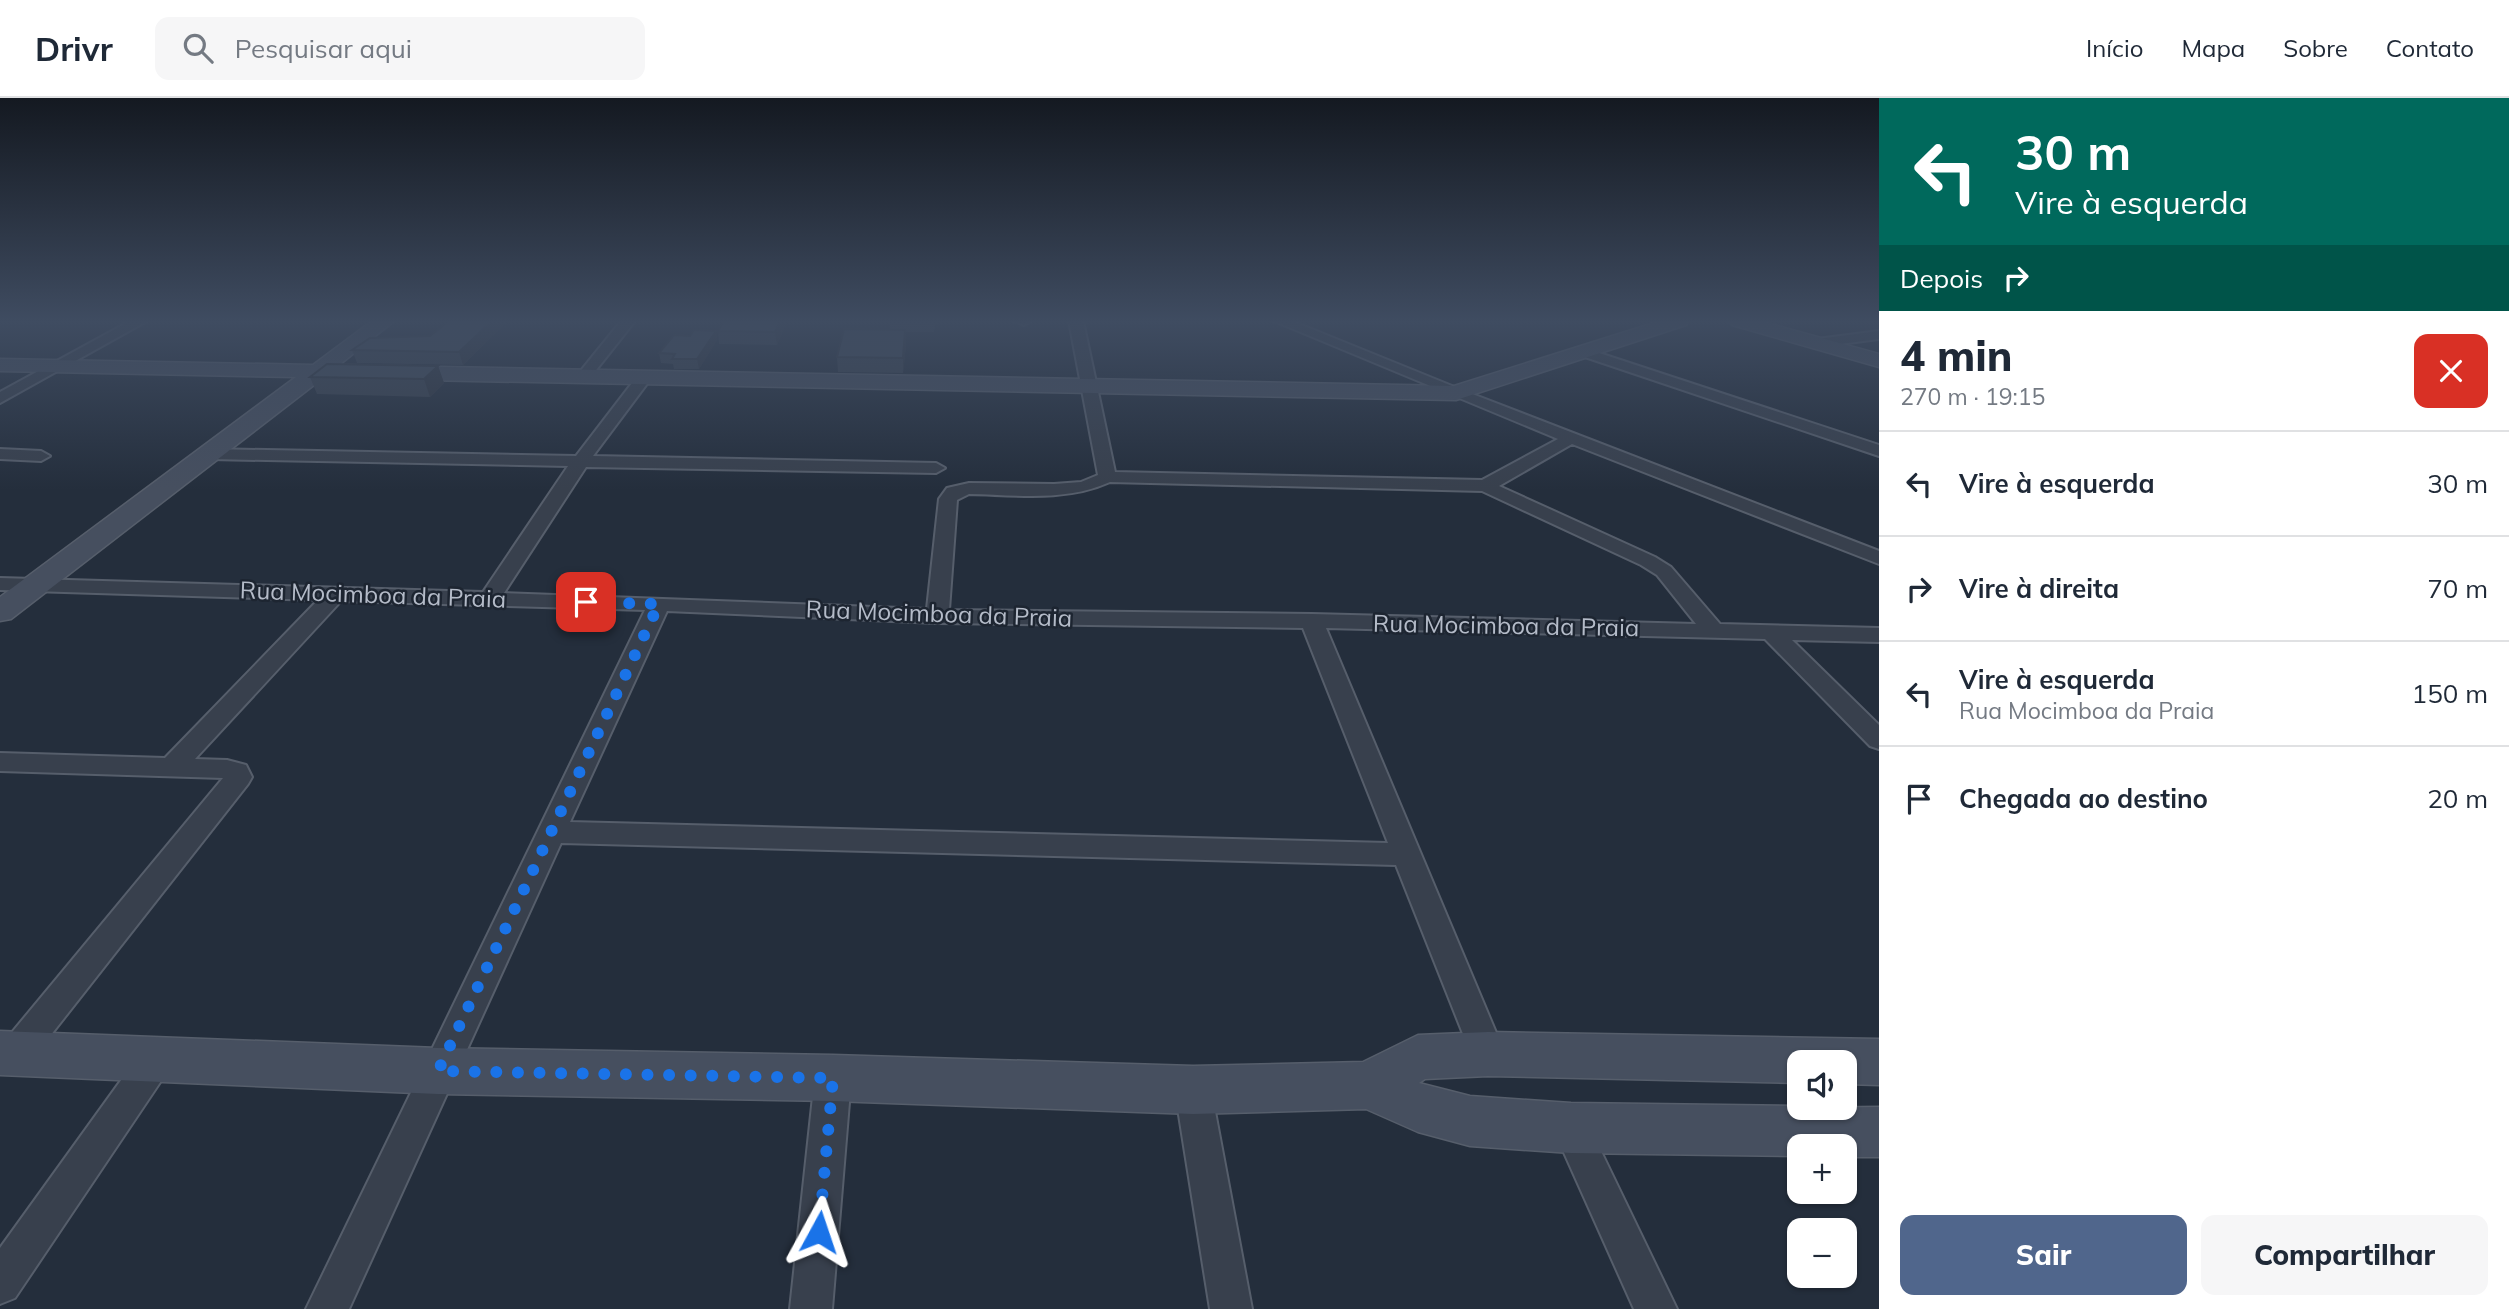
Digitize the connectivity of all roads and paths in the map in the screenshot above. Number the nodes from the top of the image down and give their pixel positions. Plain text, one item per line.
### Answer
1 (643, 377) edge
2 (37, 378) edge
3 (312, 378) edge
4 (666, 378) edge
5 (1089, 378) edge
6 (1418, 378) edge
7 (1505, 378) edge
8 (1662, 378) edge
9 (1091, 387) junction
10 (1456, 393) junction
11 (0, 398) edge
12 (1573, 438) junction
13 (1879, 451) edge
14 (0, 454) edge
15 (210, 454) junction
16 (41, 456) dead end
17 (580, 462) junction
18 (936, 468) dead end
19 (1107, 477) junction
20 (1485, 486) junction
21 (1879, 558) edge
22 (0, 584) edge
23 (36, 584) junction
24 (336, 594) junction
25 (489, 599) junction
26 (659, 604) junction
27 (0, 612) edge
28 (937, 617) junction
29 (1312, 621) junction
30 (1714, 631) junction
31 (1772, 633) junction
32 (1879, 635) edge
33 (1879, 740) edge
34 (0, 762) edge
35 (171, 768) junction
36 (554, 832) junction
37 (1407, 854) junction
38 (8, 1053) edge
39 (1488, 1054) junction
40 (157, 1058) junction
41 (1879, 1062) edge
42 (438, 1071) junction
43 (833, 1078) junction
44 (1369, 1084) junction
45 (1193, 1090) junction
46 (1571, 1128) junction
47 (1879, 1132) edge
48 (0, 1283) edge
49 (327, 1309) edge
50 (811, 1309) edge
51 (1231, 1309) edge
52 (1656, 1309) edge

1 - 17 street
2 - 11 street
3 - 15 street
4 - 9 street
5 - 9 street
6 - 10 street
7 - 10 street
8 - 13 street
9 - 10 street
9 - 19 street
10 - 12 street
12 - 20 street
12 - 21 street
14 - 16 street
15 - 17 street
15 - 23 street
17 - 18 street
17 - 25 street
19 - 20 street
19 - 28 street
20 - 30 street
22 - 23 street, Rua Mocimboa da Praia
23 - 24 street, Rua Mocimboa da Praia
23 - 27 street
24 - 25 street, Rua Mocimboa da Praia
24 - 35 street
25 - 26 street, Rua Mocimboa da Praia
26 - 28 street, Rua Mocimboa da Praia
26 - 36 street
28 - 29 street, Rua Mocimboa da Praia
29 - 30 street, Rua Mocimboa da Praia
29 - 37 street
30 - 31 street, Rua Mocimboa da Praia
31 - 32 street, Rua Mocimboa da Praia
31 - 33 street
34 - 35 street
35 - 38 street
36 - 37 street
36 - 42 street
37 - 39 street
38 - 40 street
39 - 41 street
39 - 44 street
40 - 42 street
40 - 48 street
42 - 43 street
42 - 49 street
43 - 45 street
43 - 50 street
44 - 45 street
44 - 46 street
45 - 51 street
46 - 47 street
46 - 52 street

